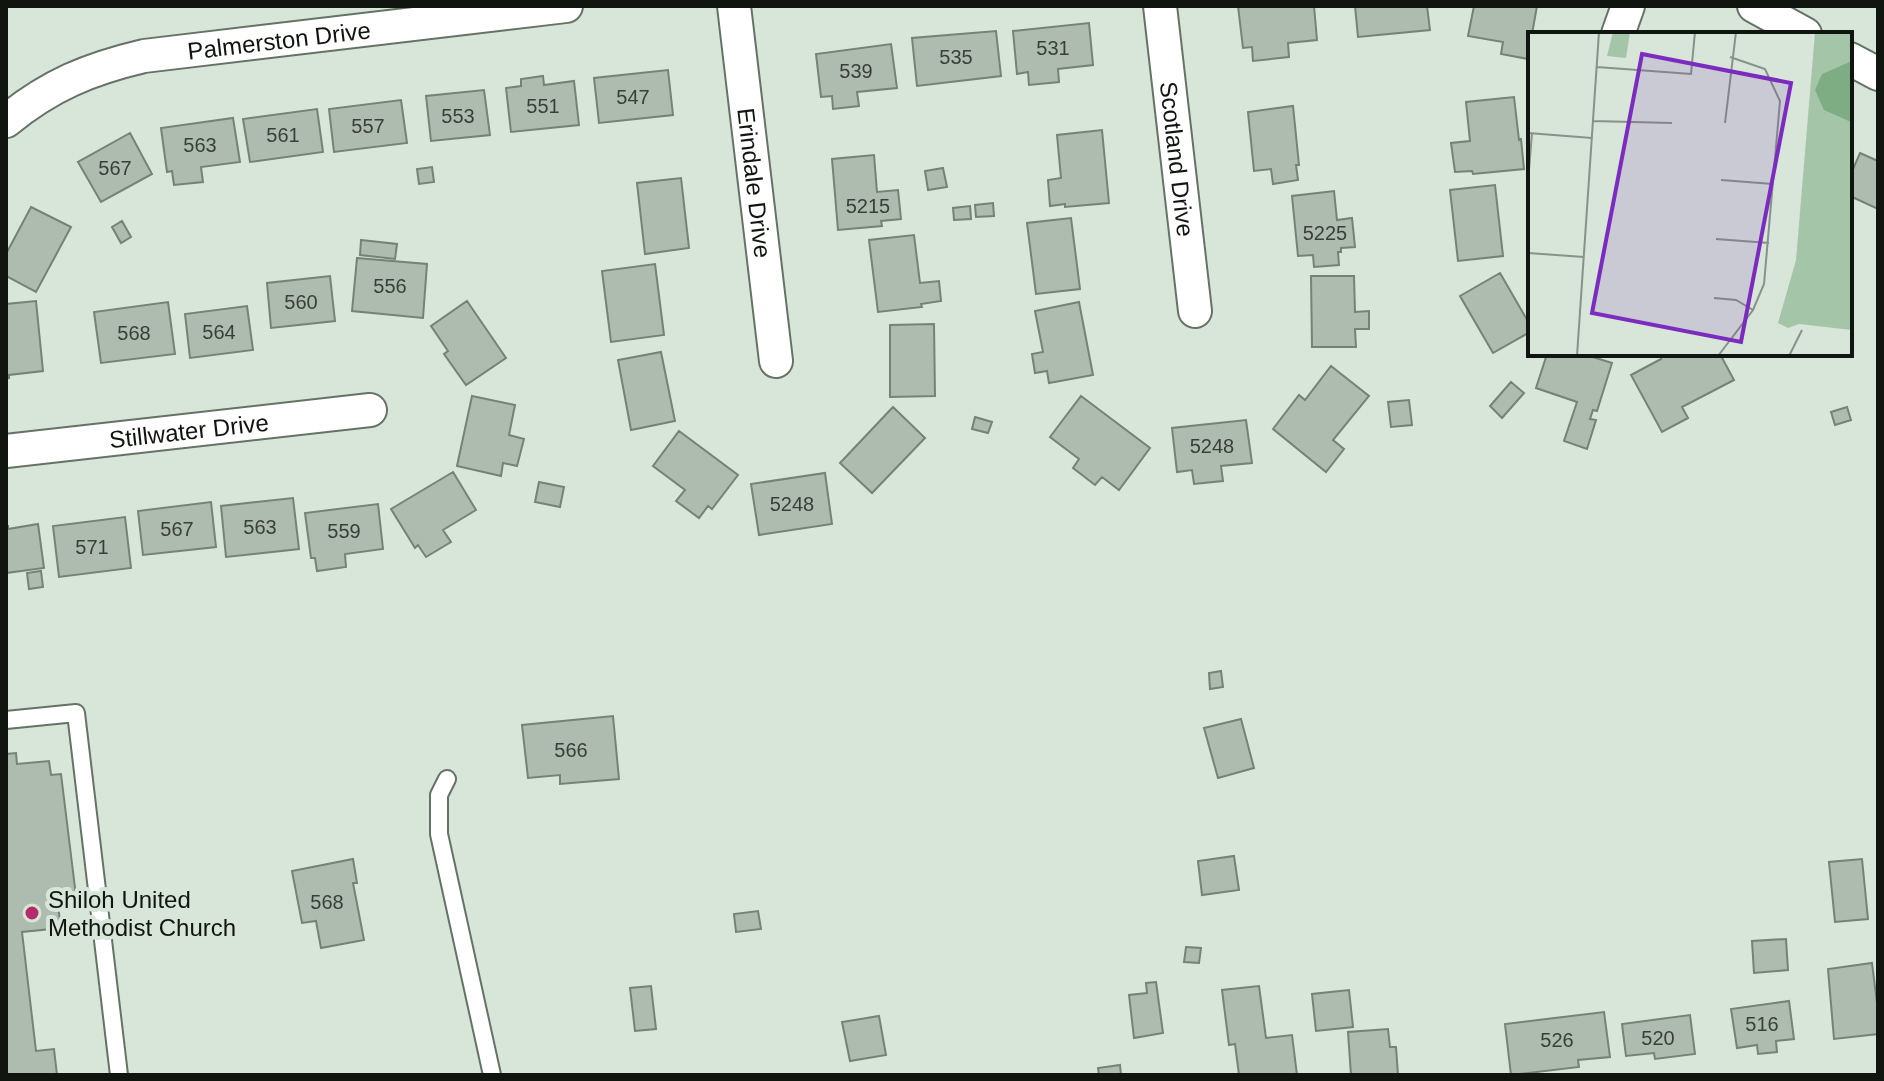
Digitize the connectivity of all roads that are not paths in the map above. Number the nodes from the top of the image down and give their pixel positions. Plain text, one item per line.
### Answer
1 (566, 6) edge
2 (734, 6) edge
3 (1160, 6) edge
4 (1628, 6) edge
5 (1754, 6) edge
6 (1619, 32) edge
7 (1801, 32) edge
8 (1852, 60) edge
9 (1878, 74) edge
10 (6, 121) edge
11 (1195, 311) dead end
12 (776, 361) dead end
13 (370, 410) dead end
14 (6, 451) edge
15 (6, 720) edge
16 (447, 779) dead end
17 (119, 1075) edge
18 (492, 1075) edge

1 - 10 street, Palmerston Drive
2 - 12 street, Erindale Drive
3 - 11 street, Scotland Drive
4 - 6 street
5 - 7 street
8 - 9 street
13 - 14 street, Stillwater Drive
15 - 17 lane
16 - 18 lane

